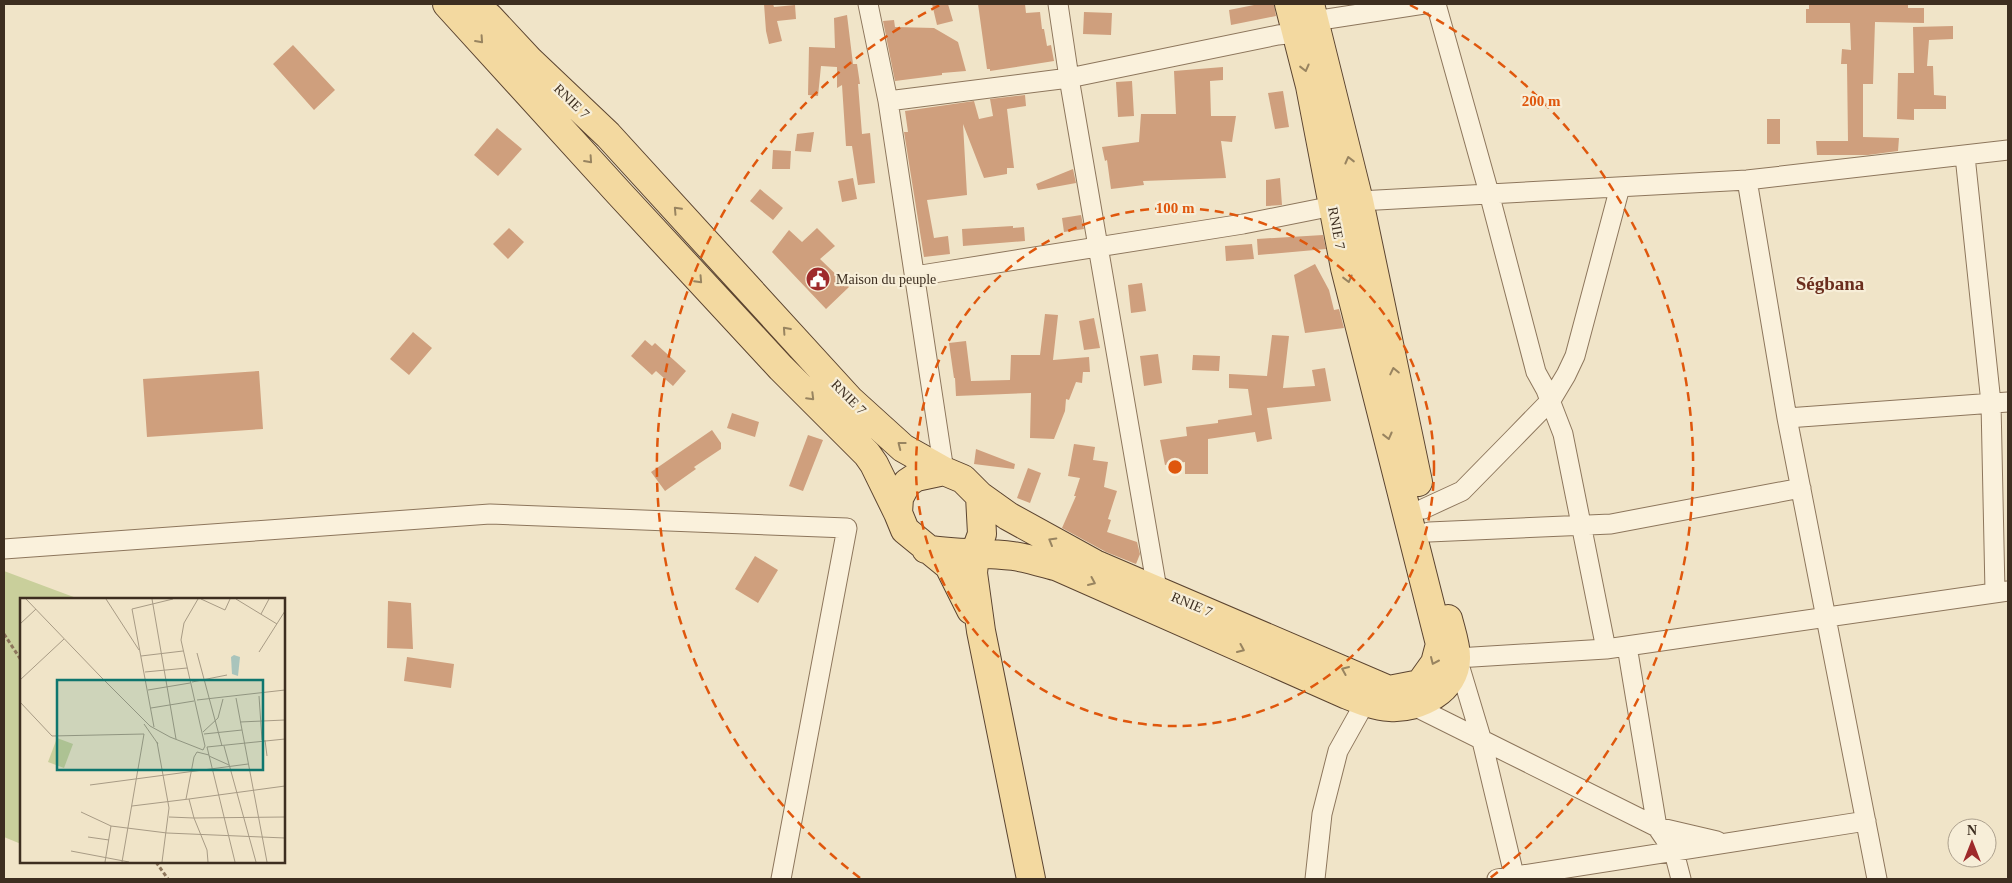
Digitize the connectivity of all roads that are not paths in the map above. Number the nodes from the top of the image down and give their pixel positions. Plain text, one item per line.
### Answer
1 (447, 4) edge
2 (473, 4) edge
3 (868, 4) edge
4 (1058, 4) edge
5 (1289, 4) edge
6 (1424, 4) edge
7 (1436, 4) edge
8 (1307, 19) edge
9 (1069, 78) junction
10 (888, 101) junction
11 (2008, 150) edge
12 (1965, 156) junction
13 (1747, 180) junction
14 (1620, 187) junction
15 (1489, 194) junction
16 (1346, 204) junction
17 (1098, 246) junction
18 (915, 276) junction
19 (1550, 400) junction
20 (2000, 403) edge
21 (1787, 418) junction
22 (944, 472) junction
23 (1801, 488) junction
24 (980, 496) junction
25 (898, 513) junction
26 (1426, 521) junction
27 (1581, 526) junction
28 (4, 549) edge
29 (926, 549) junction
30 (975, 553) junction
31 (1157, 589) junction
32 (2001, 591) edge
33 (1825, 617) junction
34 (981, 631) junction
35 (1627, 646) junction
36 (1606, 649) junction
37 (1457, 658) junction
38 (1389, 699) junction
39 (1482, 741) junction
40 (1866, 821) junction
41 (1657, 827) junction
42 (1726, 843) junction
43 (1674, 852) junction
44 (1508, 878) edge
45 (781, 879) edge
46 (1031, 879) edge
47 (1315, 879) edge
48 (1681, 879) edge
49 (1877, 879) edge

1 -> 25 main road, RNIE 7 / RNIE 7
22 -> 2 main road, RNIE 7 / RNIE 7
3 - 10 street
4 - 9 street
5 - 8 main road, RNIE 7 / RNIE 7
6 - 8 street
7 - 15 street
8 - 9 street
8 - 16 main road, RNIE 7 / RNIE 7
9 - 10 street
9 - 17 street
10 - 18 street
11 - 12 street
12 - 13 street
12 - 20 street
13 - 14 street
13 - 21 street
14 - 15 street
14 - 19 street
15 - 16 street
15 - 19 street
16 - 17 street
26 -> 16 main road, RNIE 7 / RNIE 7
16 -> 38 main road, RNIE 7 / RNIE 7
17 - 18 street
17 - 31 street
18 - 22 street
19 - 26 street
19 - 27 street
20 - 21 street
20 - 32 street
21 - 23 street
22 - 24 main road, RNIE 7 / RNIE 7
22 - 25 main road
23 - 27 street
23 - 33 street
24 - 30 main road
31 -> 24 main road, RNIE 7 / RNIE 7
25 - 29 main road
26 - 27 street
26 - 37 main road, RNIE 7 / RNIE 7
27 - 36 street
28 - 45 street
29 - 30 main road, RNIE 7 / RNIE 7
29 - 34 main road
30 - 34 main road
30 -> 38 main road, RNIE 7 / RNIE 7
38 -> 31 main road, RNIE 7 / RNIE 7
32 - 33 street
33 - 35 street
33 - 40 street
34 - 46 main road
35 - 36 street
35 - 41 street
36 - 37 street
37 - 38 main road
37 - 39 street
38 - 39 street
38 - 39 street
38 - 47 street
39 - 41 street
39 - 44 street
40 - 42 street
40 - 49 street
41 - 42 street
41 - 43 street
42 - 43 street
43 - 44 street
43 - 48 street

